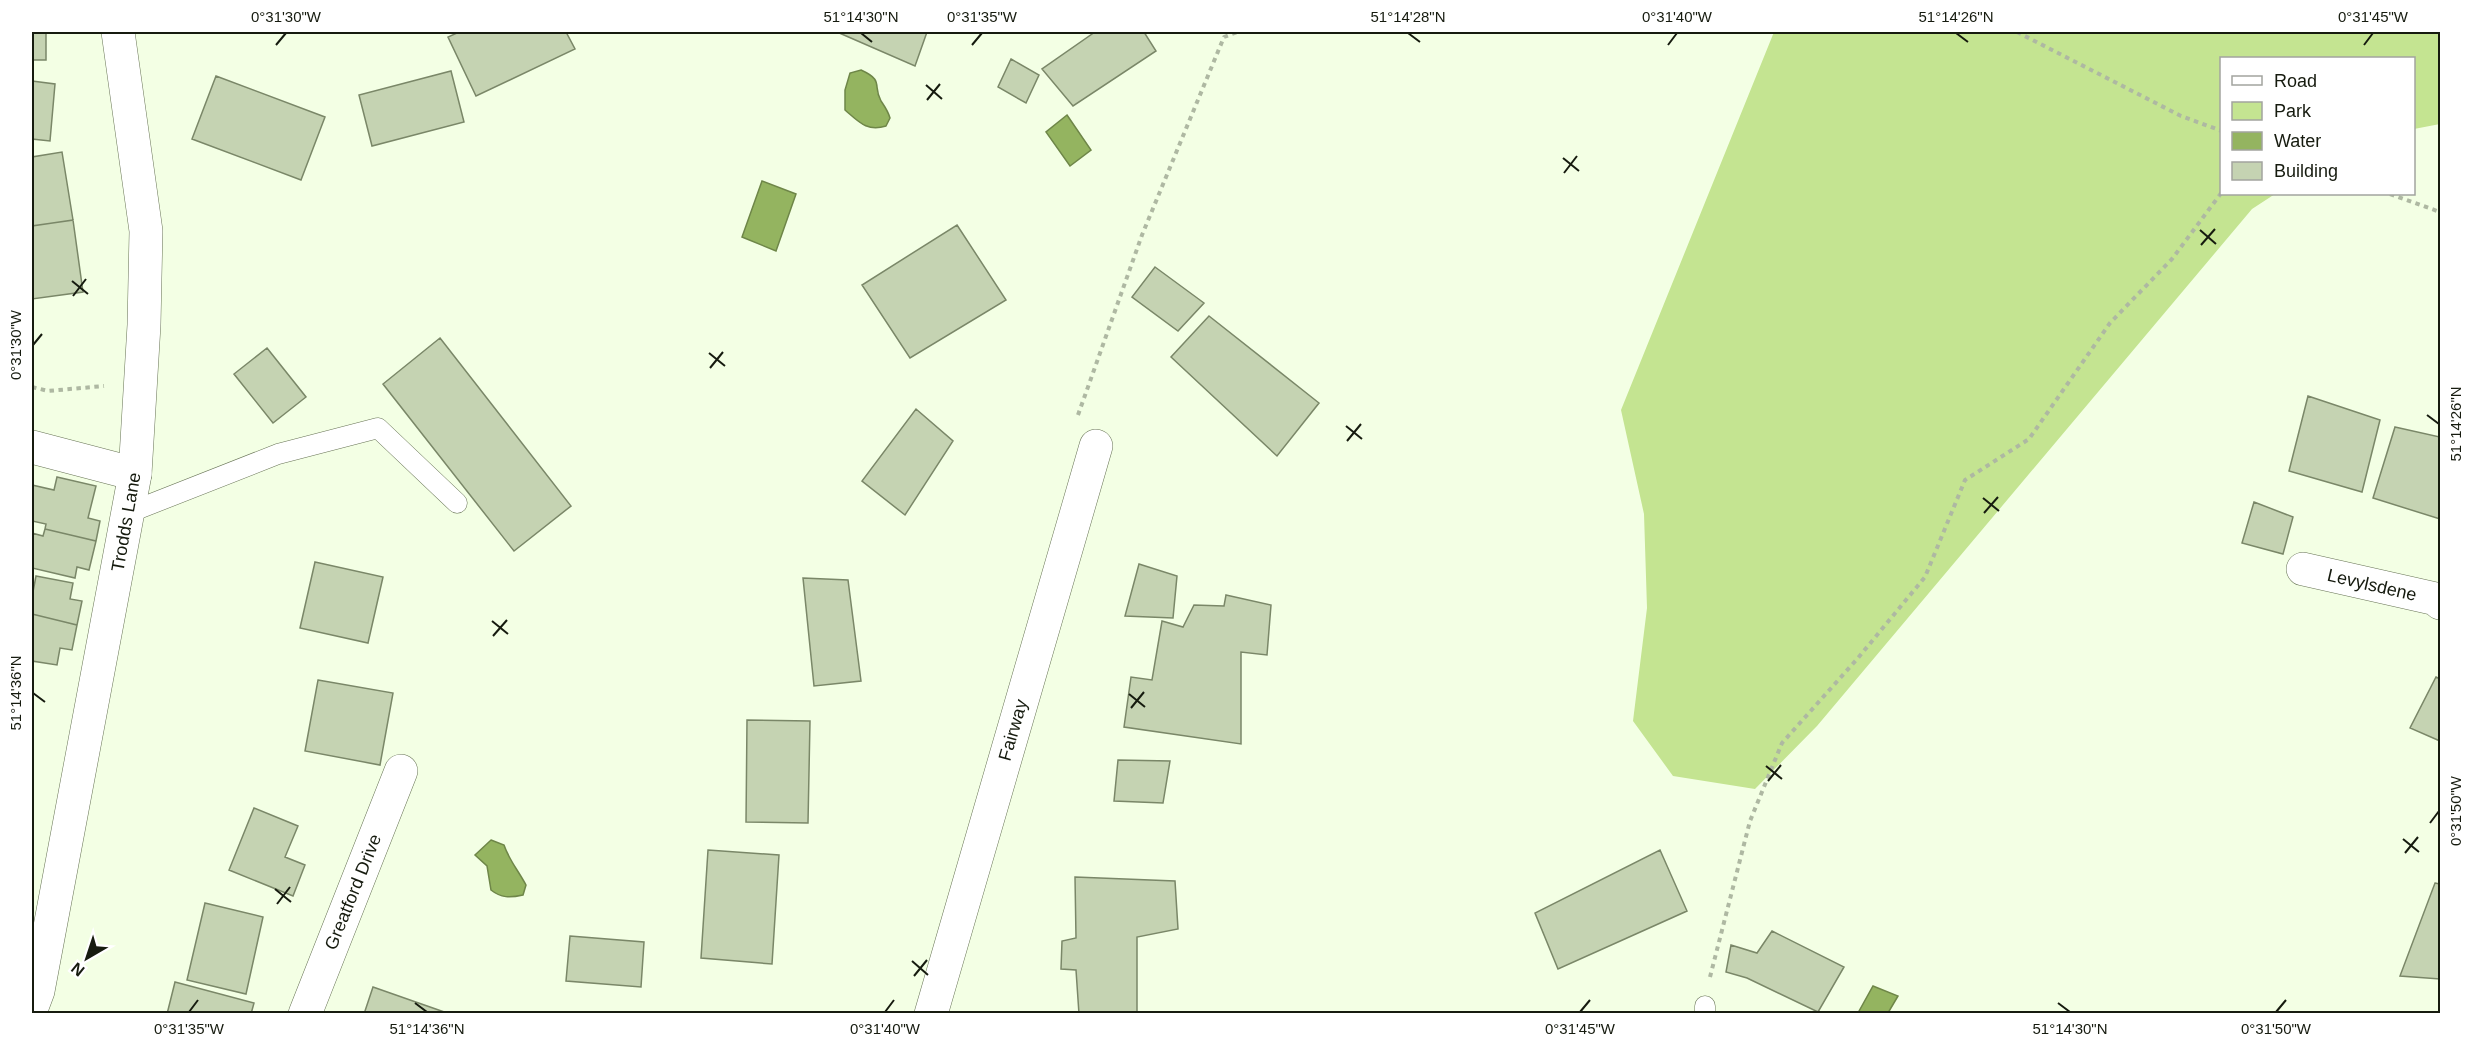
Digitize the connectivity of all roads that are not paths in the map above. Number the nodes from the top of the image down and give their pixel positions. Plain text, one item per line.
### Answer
1 (118, 32) edge
2 (1096, 446) road end
3 (32, 447) edge
4 (135, 474) junction
5 (457, 504) dead end
6 (128, 513) junction
7 (2303, 569) dead end
8 (2440, 603) edge
9 (401, 771) dead end
10 (32, 1007) edge
11 (305, 1014) edge
12 (931, 1014) edge

1 - 4 street, Trodds Lane
2 - 12 street, Fairway
3 - 4 street
4 - 6 street, Trodds Lane
5 - 6 lane
6 - 10 street, Trodds Lane
7 - 8 street, Levylsdene
9 - 11 street, Greatford Drive

